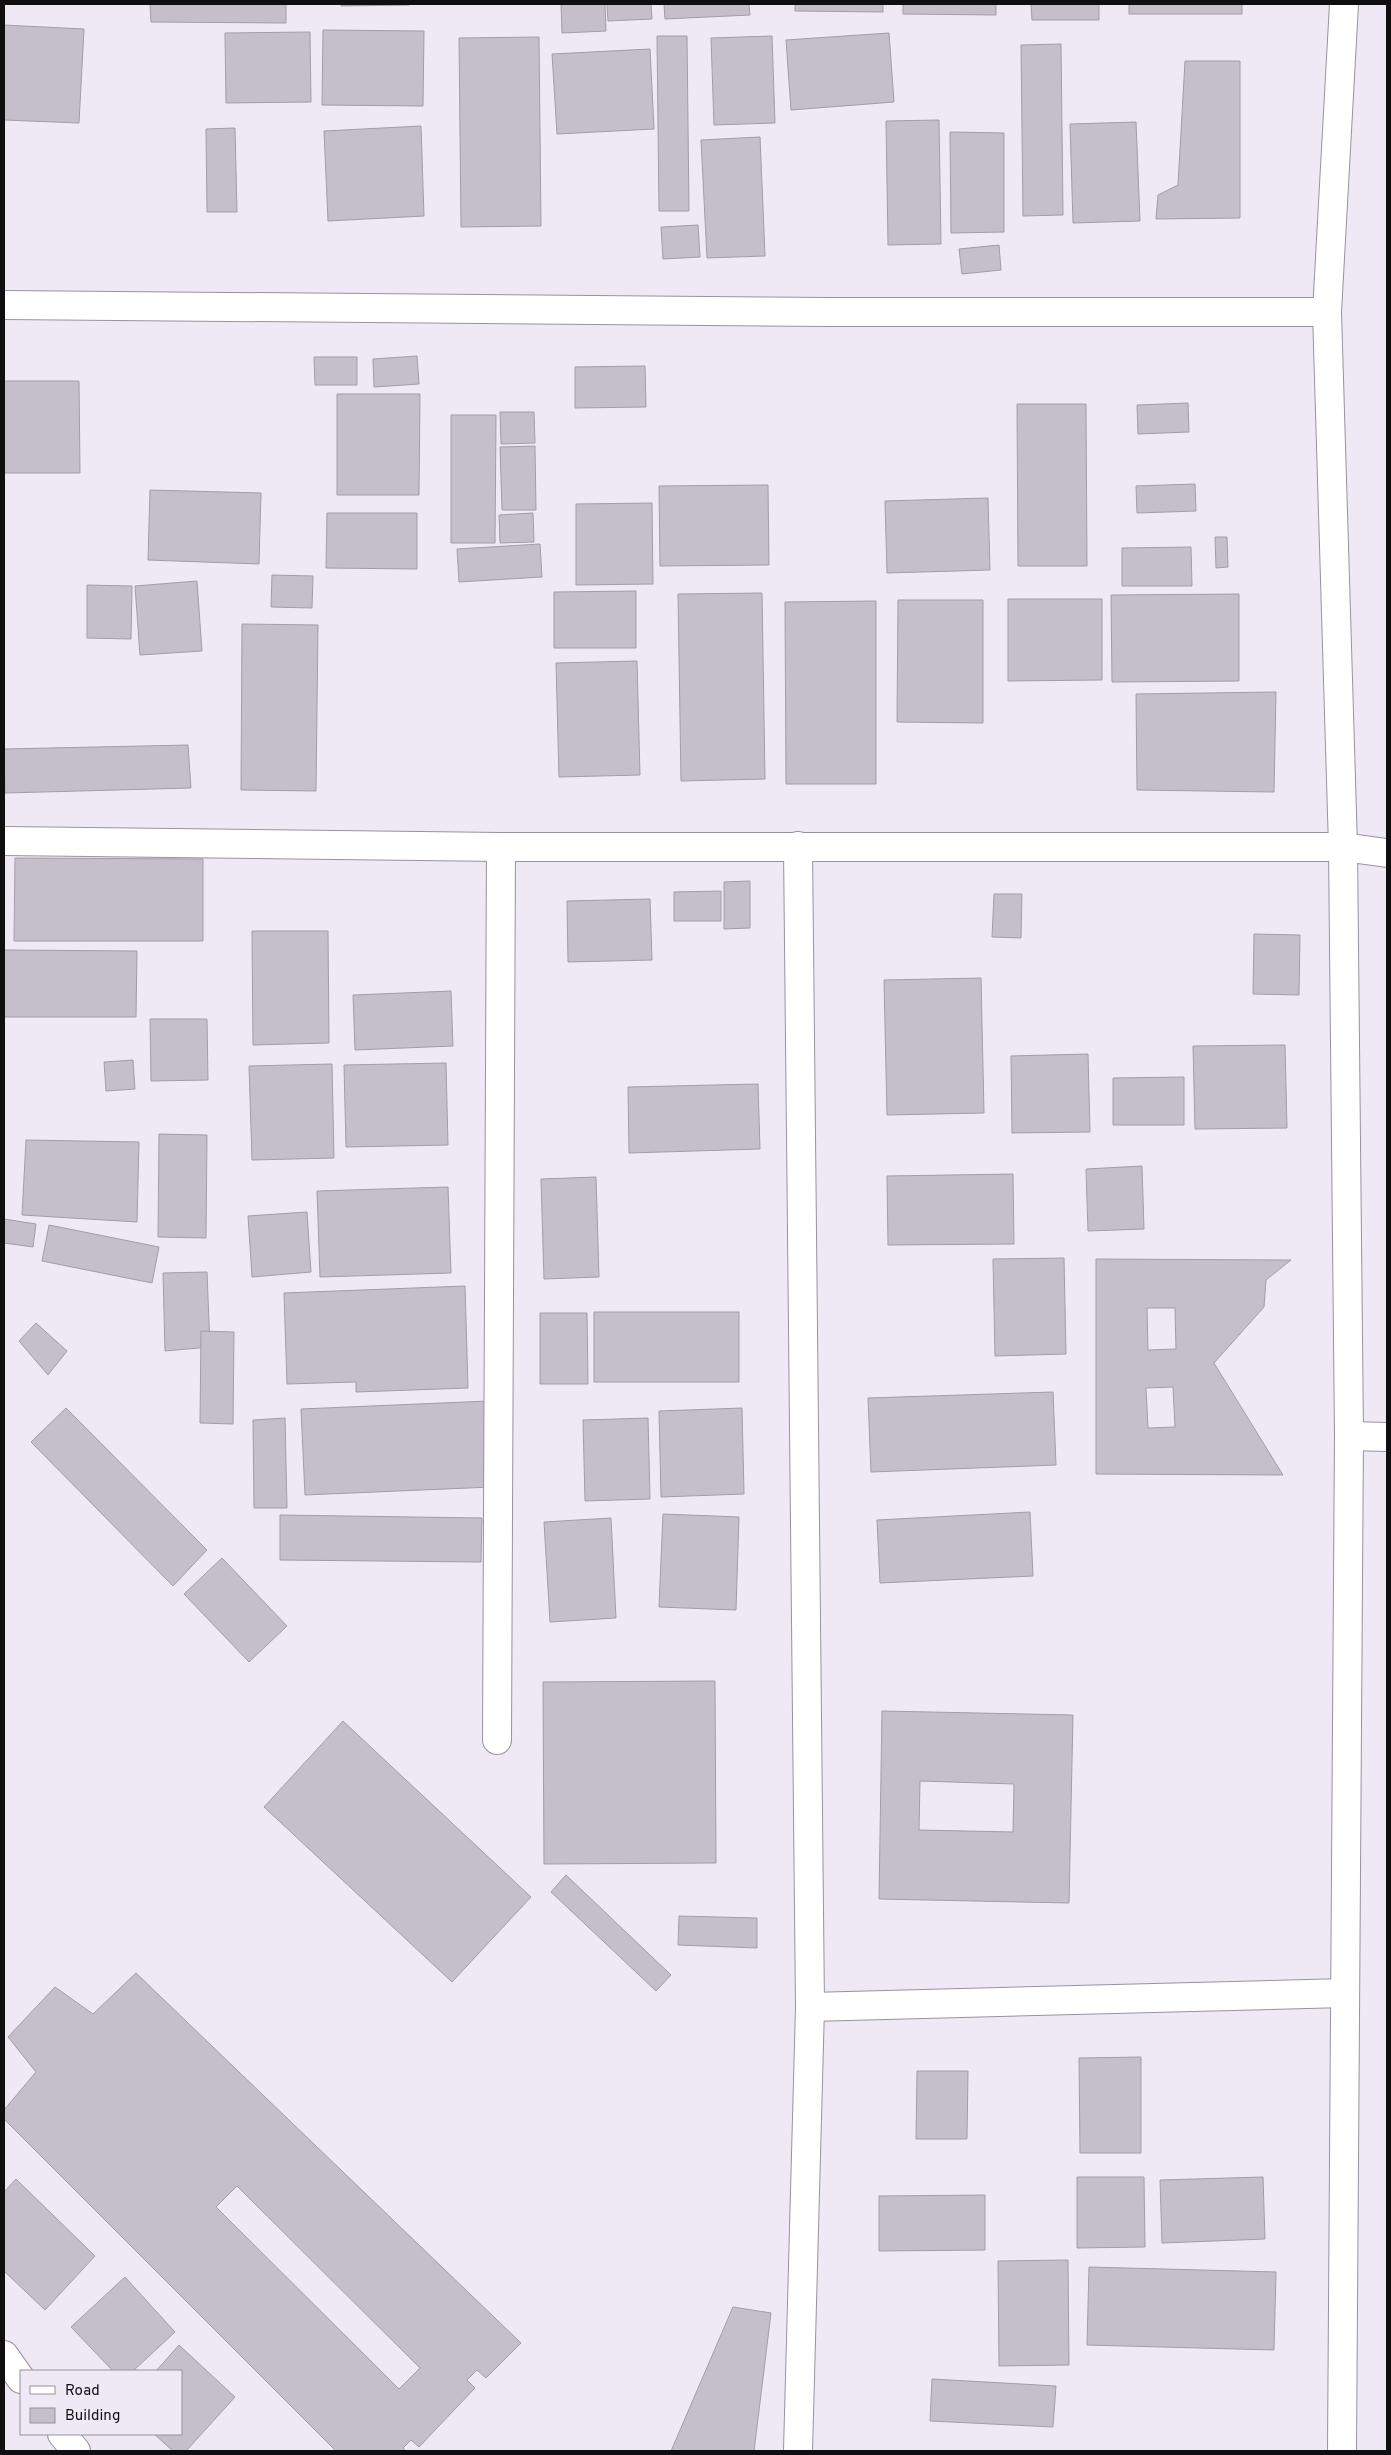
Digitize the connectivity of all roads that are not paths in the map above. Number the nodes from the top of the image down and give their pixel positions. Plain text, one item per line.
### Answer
1 (1344, 4) edge
2 (4, 305) edge
3 (1327, 312) junction
4 (4, 841) edge
5 (798, 846) junction
6 (501, 847) junction
7 (1343, 847) junction
8 (1387, 853) edge
9 (1349, 1436) junction
10 (1387, 1437) edge
11 (497, 1740) dead end
12 (1345, 1993) junction
13 (810, 2007) junction
14 (4, 2355) edge
15 (20, 2378) edge
16 (63, 2435) edge
17 (76, 2451) edge
18 (798, 2451) edge
19 (1342, 2451) edge

1 - 3 street
2 - 3 street
3 - 7 street
4 - 6 street
5 - 6 street
5 - 7 street
5 - 13 street
6 - 11 street
7 - 8 street
7 - 9 street
9 - 10 street
9 - 12 street
12 - 13 street
12 - 19 street
13 - 18 street
14 - 15 street
16 - 17 street

